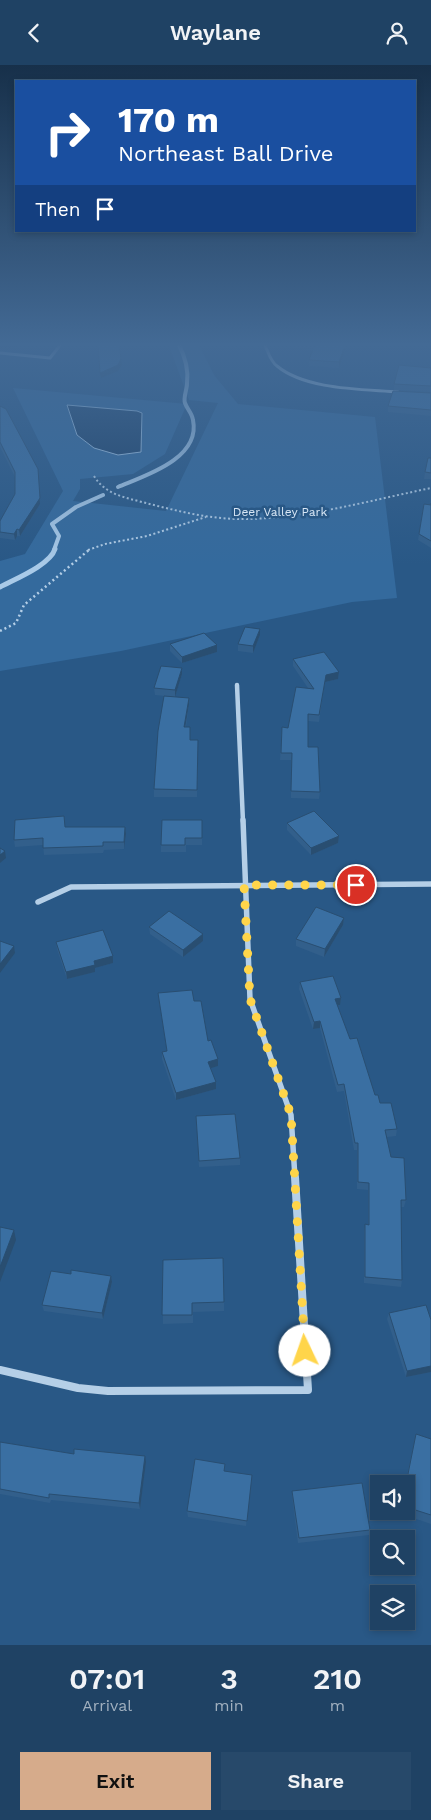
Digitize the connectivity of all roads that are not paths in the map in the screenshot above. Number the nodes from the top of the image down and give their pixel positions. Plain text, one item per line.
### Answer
1 (237, 685) dead end
2 (431, 884) edge
3 (244, 885) junction
4 (38, 902) dead end
5 (0, 1370) edge

1 - 3 street
2 - 3 street
3 - 4 street
3 - 5 street

